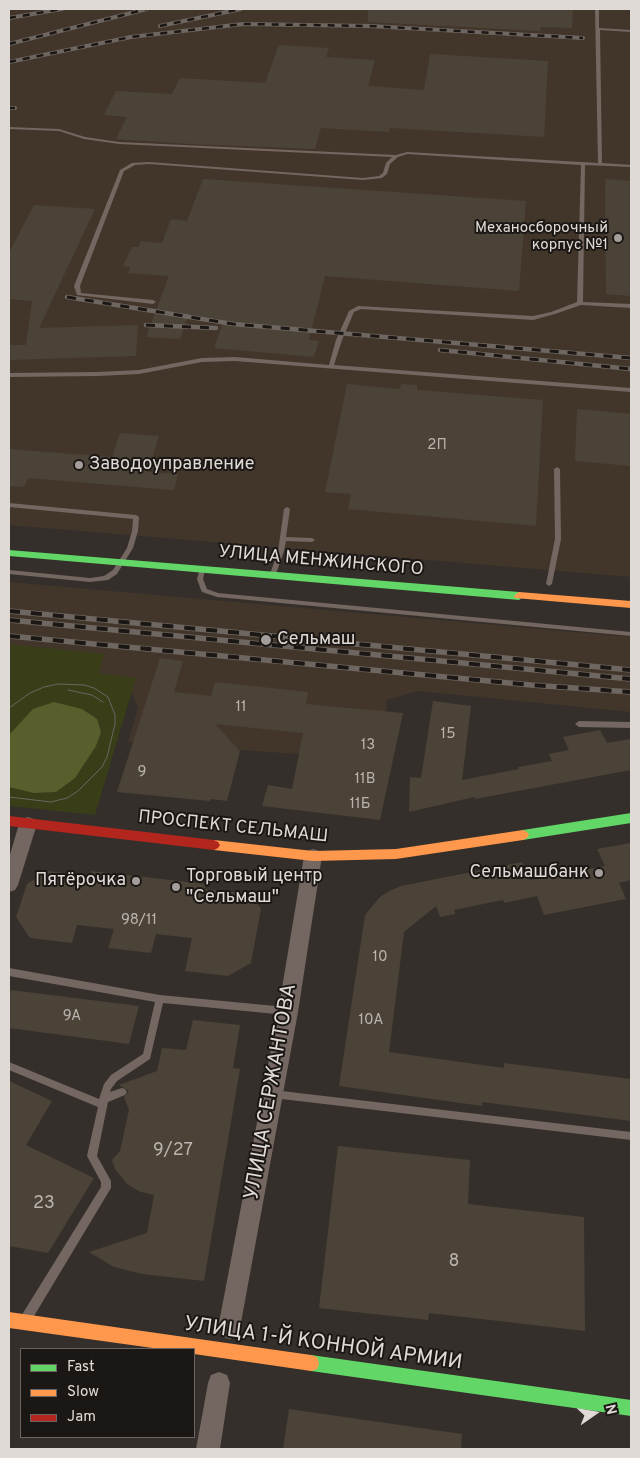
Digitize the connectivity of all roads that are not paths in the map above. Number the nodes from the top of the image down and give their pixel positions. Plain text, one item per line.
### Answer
1 (597, 9) edge
2 (598, 29) junction
3 (631, 31) edge
4 (9, 128) edge
5 (396, 156) junction
6 (583, 163) junction
7 (600, 164) junction
8 (631, 166) edge
9 (153, 302) dead end
10 (580, 303) junction
11 (631, 306) edge
12 (331, 366) junction
13 (9, 376) edge
14 (631, 390) edge
15 (557, 469) dead end
16 (9, 505) edge
17 (287, 509) dead end
18 (283, 539) junction
19 (312, 540) dead end
20 (9, 553) edge
21 (272, 561) junction
22 (121, 562) junction
23 (292, 562) dead end
24 (202, 570) junction
25 (9, 572) edge
26 (273, 574) junction
27 (549, 584) dead end
28 (631, 605) edge
29 (631, 634) edge
30 (579, 724) dead end
31 (631, 725) edge
32 (631, 818) edge
33 (9, 821) edge
34 (28, 824) junction
35 (313, 856) junction
36 (10, 874) edge
37 (9, 972) edge
38 (160, 999) junction
39 (288, 1012) junction
40 (9, 1066) edge
41 (122, 1092) dead end
42 (272, 1094) junction
43 (103, 1102) junction
44 (631, 1136) edge
45 (9, 1320) edge
46 (24, 1322) junction
47 (229, 1328) dead end
48 (219, 1383) dead end
49 (631, 1408) edge
50 (208, 1449) edge

1 - 2 lane
2 - 3 lane
2 - 7 lane
4 - 5 lane
5 - 6 lane
5 - 9 lane
6 - 7 lane
6 - 10 lane
7 - 8 lane
10 - 11 lane
10 - 12 lane
12 - 13 lane
12 - 14 lane
15 - 27 lane
16 - 22 lane
17 - 18 lane
18 - 19 lane
18 - 21 lane
20 - 22 main road, УЛИЦА МЕНЖИНСКОГО
21 - 23 main road, УЛИЦА МЕНЖИНСКОГО
21 - 26 lane
22 - 24 main road, УЛИЦА МЕНЖИНСКОГО
22 - 25 lane
24 - 26 main road, УЛИЦА МЕНЖИНСКОГО
24 - 29 lane
26 - 28 main road, УЛИЦА МЕНЖИНСКОГО
30 - 31 lane
32 - 35 main road, ПРОСПЕКТ СЕЛЬМАШ
33 - 34 main road, ПРОСПЕКТ СЕЛЬМАШ
34 - 35 main road, ПРОСПЕКТ СЕЛЬМАШ
34 - 36 street
35 - 39 street, УЛИЦА СЕРЖАНТОВА
37 - 38 lane
38 - 39 lane
38 - 43 lane
39 - 42 street, УЛИЦА СЕРЖАНТОВА
40 - 43 lane
41 - 43 lane
42 - 44 lane
42 - 47 street, УЛИЦА СЕРЖАНТОВА
43 - 46 lane
45 - 46 main road, УЛИЦА 1-Й КОННОЙ АРМИИ
46 - 49 main road, УЛИЦА 1-Й КОННОЙ АРМИИ
48 - 50 street

